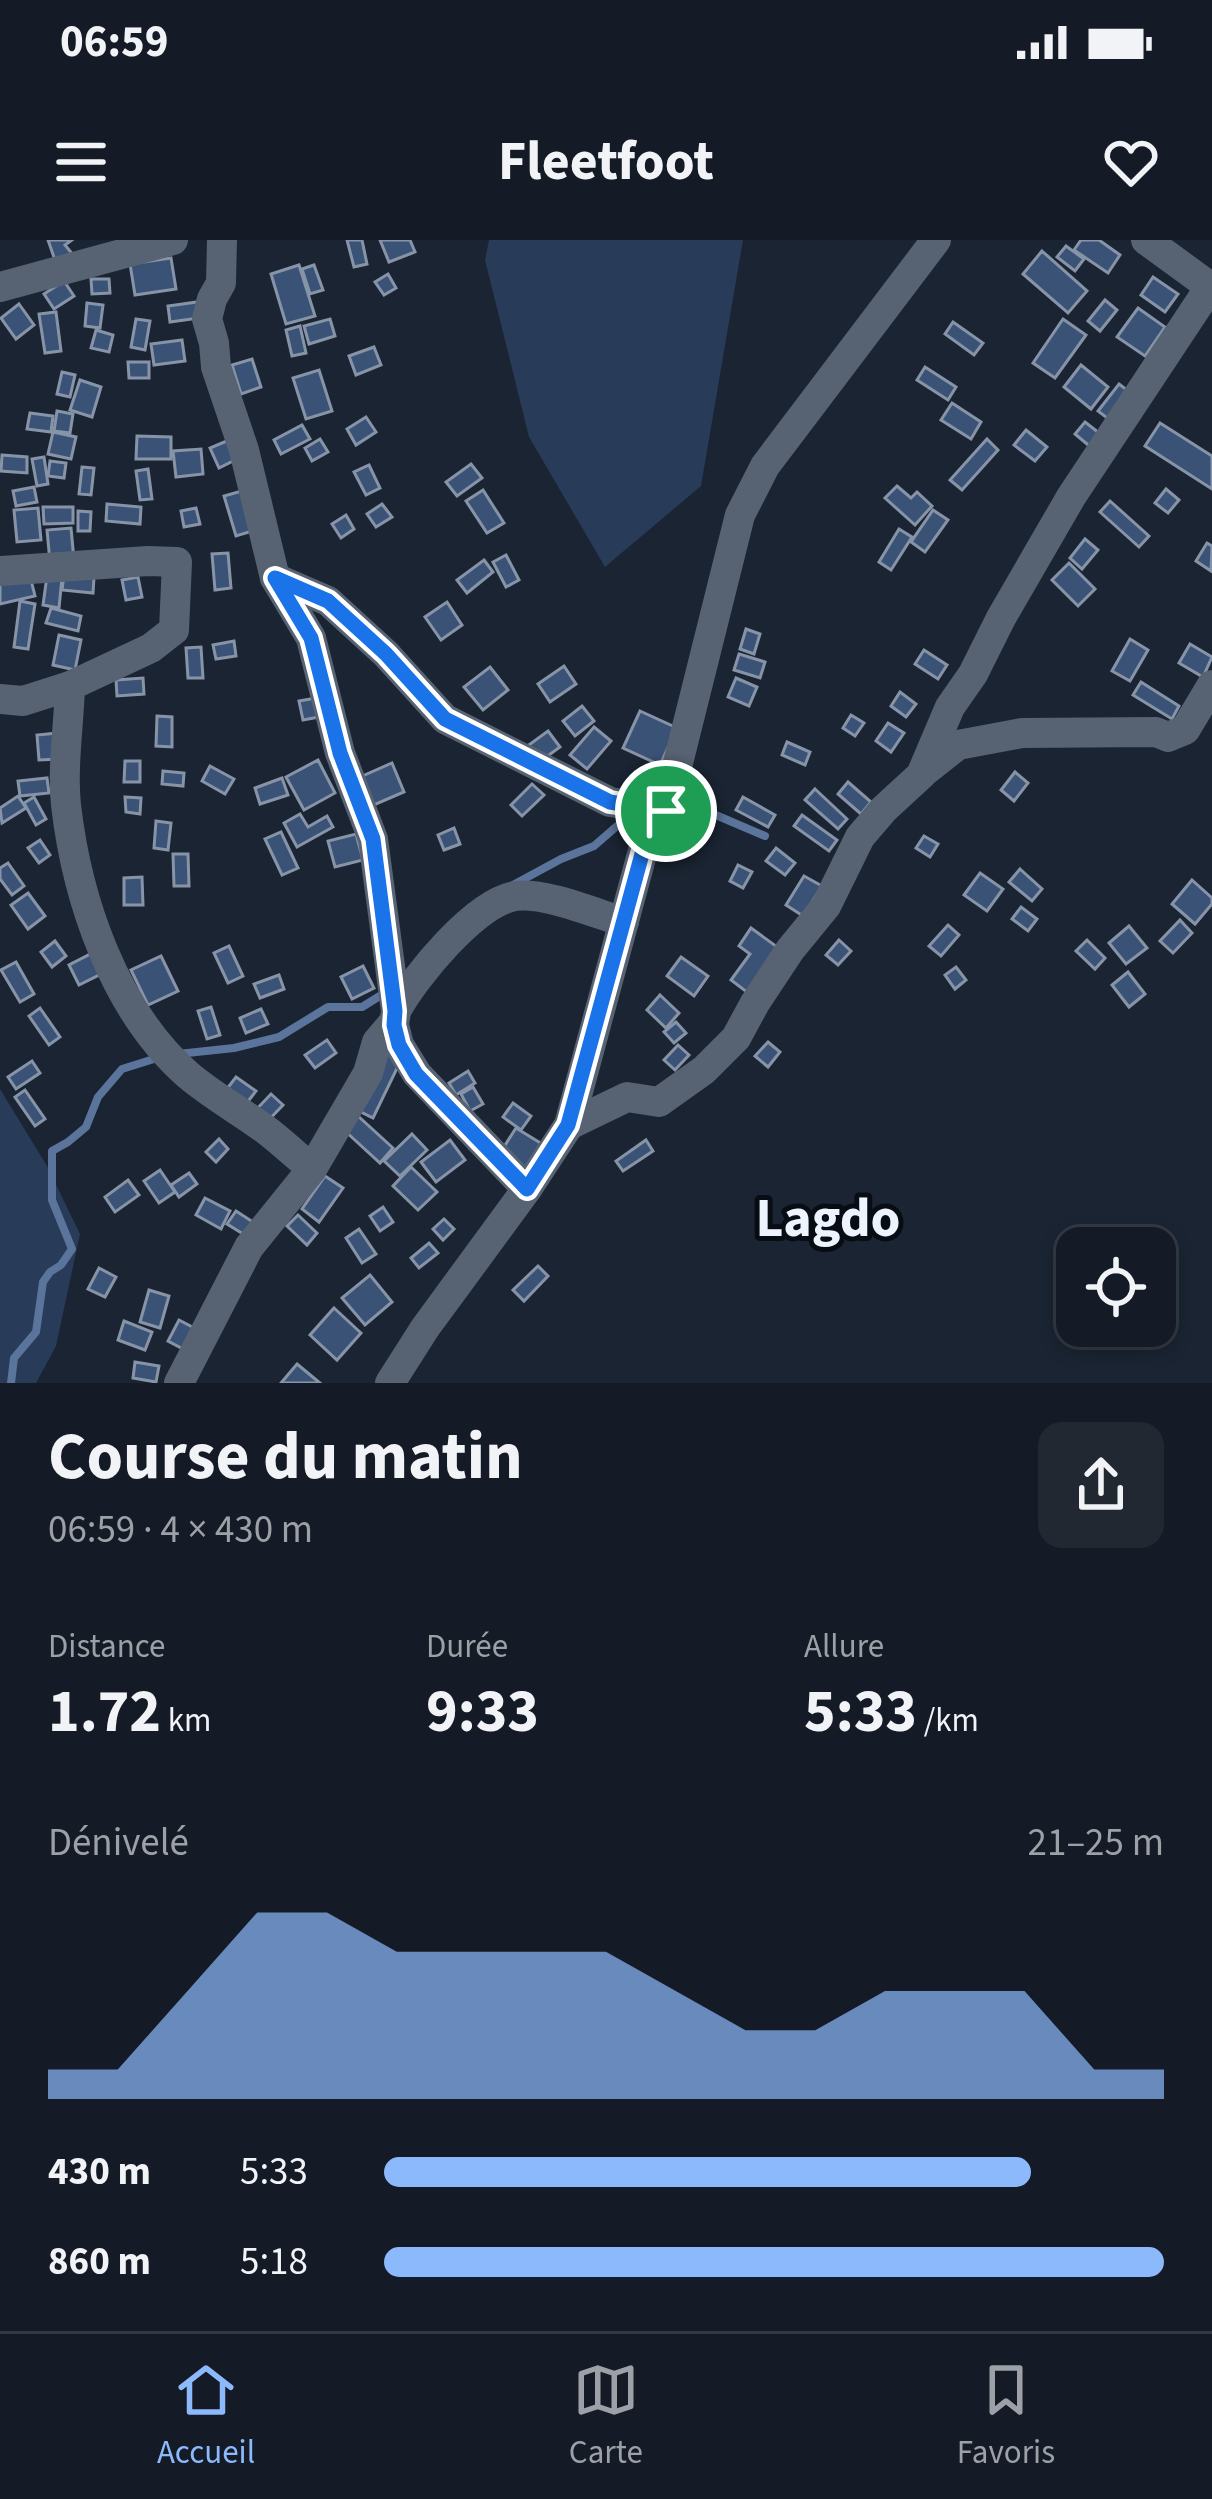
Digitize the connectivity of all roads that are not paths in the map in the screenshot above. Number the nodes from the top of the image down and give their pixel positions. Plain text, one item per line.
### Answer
1 (173, 240) edge
2 (222, 240) edge
3 (1146, 240) edge
4 (934, 241) edge
5 (1209, 281) edge
6 (0, 287) edge
7 (0, 572) edge
8 (275, 578) junction
9 (1212, 685) edge
10 (70, 686) junction
11 (0, 700) edge
12 (921, 775) junction
13 (666, 811) junction
14 (624, 922) junction
15 (395, 1016) junction
16 (568, 1125) junction
17 (312, 1169) junction
18 (527, 1189) junction
19 (179, 1383) edge
20 (390, 1383) edge

1 - 6 street
2 - 8 street
3 - 5 street
4 - 13 street
5 - 12 street
7 - 10 street
8 - 13 street
8 - 15 street
9 - 12 street
10 - 11 street
10 - 17 street
12 - 16 street
13 - 14 street
14 - 15 street
14 - 16 street
15 - 17 street
15 - 18 street
16 - 18 street
17 - 19 street
18 - 20 street

